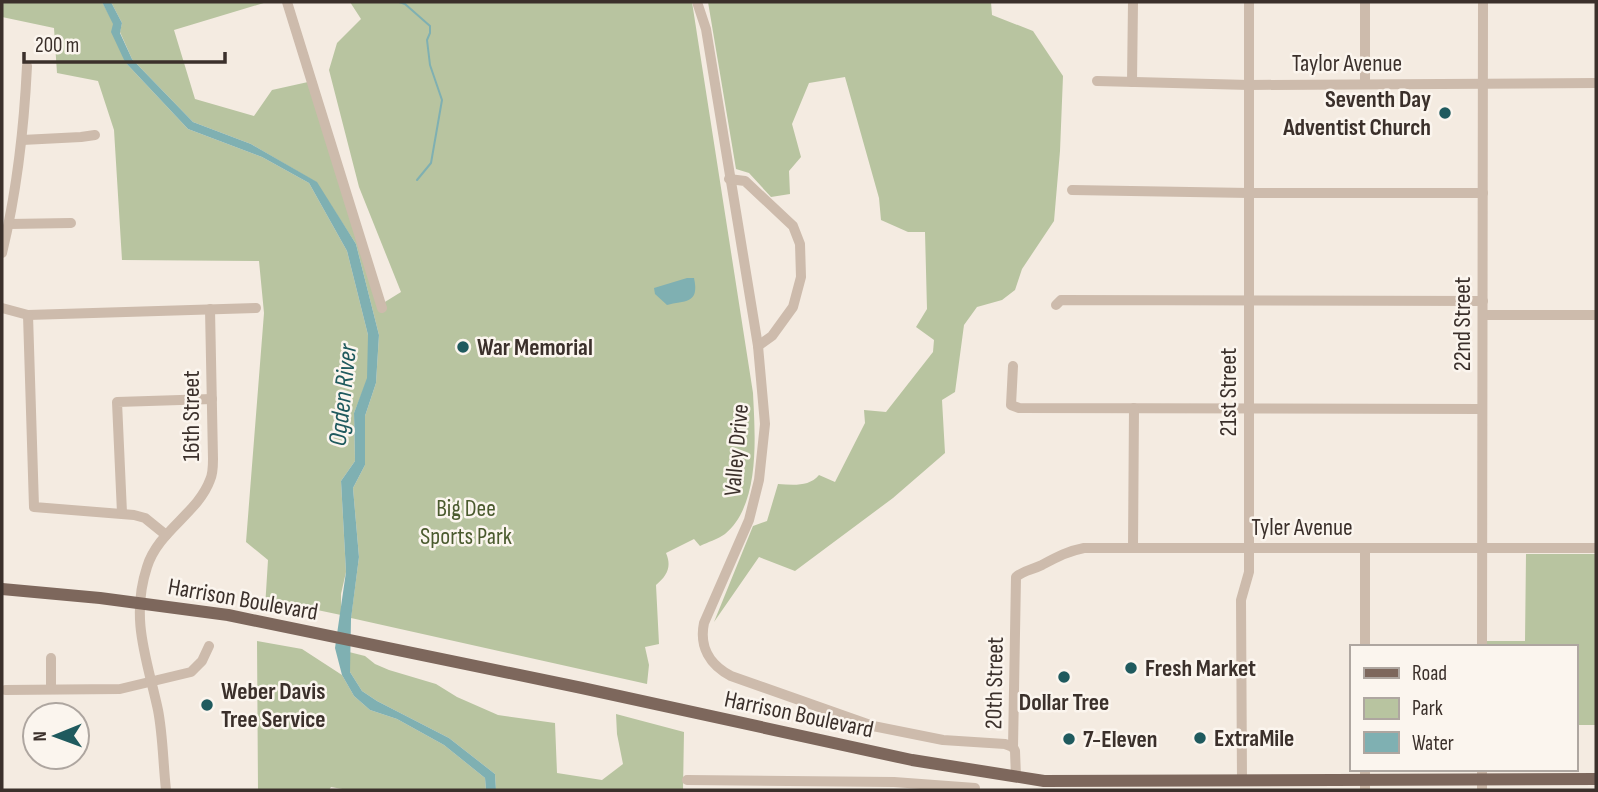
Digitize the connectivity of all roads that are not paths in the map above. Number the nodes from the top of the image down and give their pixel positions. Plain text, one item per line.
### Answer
1 (287, 2) edge
2 (697, 2) edge
3 (1132, 2) edge
4 (1249, 2) edge
5 (1365, 2) edge
6 (1483, 2) edge
7 (27, 66) dead end
8 (1097, 81) dead end
9 (1132, 82) junction
10 (1596, 83) edge
11 (1365, 84) junction
12 (1483, 84) junction
13 (1249, 85) junction
14 (95, 135) dead end
15 (22, 140) junction
16 (729, 179) junction
17 (1072, 190) dead end
18 (1249, 193) junction
19 (1483, 193) junction
20 (71, 223) dead end
21 (9, 224) junction
22 (2, 253) edge
23 (1249, 301) junction
24 (1483, 301) junction
25 (1056, 305) dead end
26 (2, 308) edge
27 (256, 308) dead end
28 (382, 308) dead end
29 (210, 309) junction
30 (28, 315) junction
31 (1483, 315) junction
32 (1596, 315) edge
33 (758, 346) junction
34 (1013, 366) dead end
35 (212, 399) junction
36 (1134, 408) junction
37 (1249, 409) junction
38 (1482, 410) junction
39 (122, 513) junction
40 (166, 535) junction
41 (1133, 548) junction
42 (1249, 548) junction
43 (1365, 548) junction
44 (1482, 548) junction
45 (1596, 548) edge
46 (1016, 577) joint
47 (2, 589) edge
48 (140, 603) junction
49 (1365, 645) edge
50 (1482, 645) edge
51 (209, 646) dead end
52 (51, 658) dead end
53 (151, 682) junction
54 (5, 690) dead end
55 (51, 690) junction
56 (1013, 747) junction
57 (1596, 779) edge
58 (687, 780) dead end
59 (1365, 780) edge
60 (1482, 780) edge
61 (1016, 784) edge
62 (1245, 784) edge
63 (783, 786) edge
64 (1132, 786) edge
65 (975, 788) dead end
66 (166, 790) edge

1 - 28 street
2 - 16 street, Valley Drive
3 - 9 street
4 - 13 street, 21st Street
5 - 11 street
6 - 12 street, 22nd Street
7 - 15 street
8 - 9 street, Taylor Avenue
9 - 13 street, Taylor Avenue
10 - 12 street, Taylor Avenue
11 - 12 street, Taylor Avenue
11 - 13 street, Taylor Avenue
12 - 19 street, 22nd Street
13 - 18 street, 21st Street
14 - 15 street
15 - 21 street
16 - 33 street, Valley Drive
16 - 33 street
17 - 18 street
18 - 19 street
18 - 23 street, 21st Street
19 - 24 street, 22nd Street
20 - 21 street
21 - 22 street
23 - 24 street
23 - 25 street
23 - 37 street, 21st Street
24 - 31 street, 22nd Street
26 - 30 street
27 - 29 street
29 - 30 street
29 - 35 street, 16th Street
30 - 39 street
31 - 32 street
31 - 38 street, 22nd Street
33 - 56 street, Valley Drive
34 - 36 street
35 - 39 street
35 - 40 street, 16th Street
36 - 37 street
36 - 41 street
37 - 38 street
37 - 42 street, 21st Street
38 - 44 street, 22nd Street
39 - 40 street
40 - 48 street, 16th Street
41 - 42 street, Tyler Avenue
41 - 46 street, Tyler Avenue
42 - 43 street, Tyler Avenue
42 - 62 street, 21st Street
43 - 44 street, Tyler Avenue
43 - 49 street
44 - 45 street, Tyler Avenue
44 - 50 street, 22nd Street
46 - 56 street, 20th Street
47 - 48 main road, Harrison Boulevard
48 - 53 street, 16th Street
48 - 61 main road, Harrison Boulevard
51 - 53 street
52 - 55 street
53 - 55 street
53 - 66 street, 16th Street
54 - 55 street
56 - 61 street, 20th Street
57 - 60 main road, Harrison Boulevard
58 - 63 street
59 - 60 main road, Harrison Boulevard
59 - 62 main road, Harrison Boulevard
61 - 64 main road, Harrison Boulevard
62 - 64 main road, Harrison Boulevard
63 - 65 street

